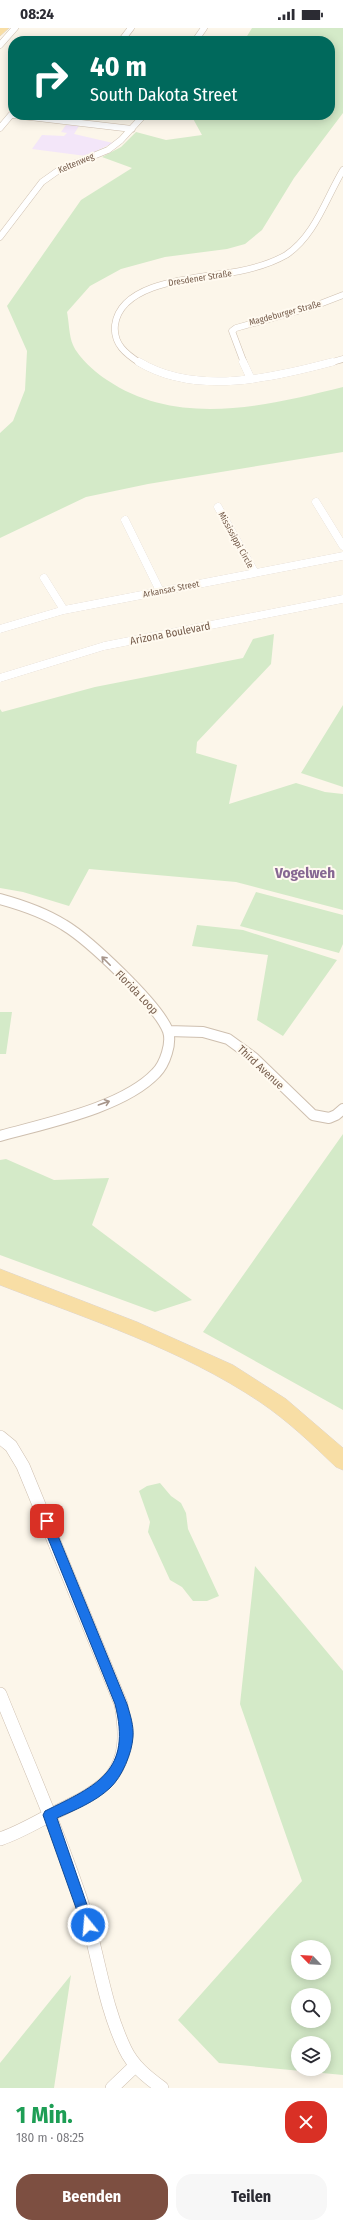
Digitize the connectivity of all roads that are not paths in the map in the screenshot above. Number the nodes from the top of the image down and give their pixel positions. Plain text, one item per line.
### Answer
1 (5, 28) edge
2 (14, 28) edge
3 (131, 28) edge
4 (0, 33) edge
5 (125, 36) edge
6 (0, 45) edge
7 (8, 119) edge
8 (76, 120) edge
9 (140, 120) edge
10 (0, 128) edge
11 (132, 129) junction
12 (343, 170) edge
13 (0, 237) edge
14 (343, 295) edge
15 (343, 359) edge
16 (251, 379) junction
17 (316, 502) dead end
18 (218, 508) dead end
19 (125, 520) dead end
20 (343, 546) edge
21 (343, 556) edge
22 (255, 573) junction
23 (44, 578) dead end
24 (160, 590) junction
25 (343, 599) edge
26 (64, 610) junction
27 (0, 629) edge
28 (0, 678) edge
29 (0, 899) edge
30 (168, 1031) junction
31 (343, 1109) edge
32 (0, 1136) edge
33 (0, 1277) edge
34 (0, 1437) edge
35 (343, 1461) edge
36 (0, 1694) edge
37 (49, 1815) junction
38 (0, 1839) edge
39 (135, 2066) junction
40 (112, 2088) edge
41 (162, 2088) edge

1 - 4 main road
2 - 6 street
3 - 5 street
7 - 10 street
8 - 11 street
9 - 11 street, Keltenweg
11 - 13 street, Keltenweg
12 - 16 street, Dresdener Straße
14 - 16 street, Magdeburger Straße
15 - 16 street, Dresdener Straße
17 - 20 street
18 - 22 street, Mississippi Circle
19 - 24 street
21 - 22 street, Arkansas Street
22 - 24 street, Arkansas Street
23 - 26 street
24 - 26 street, Arkansas Street
25 - 28 street, Arizona Boulevard
26 - 27 street, Arkansas Street
30 -> 29 street, Florida Loop
30 - 31 street, Third Avenue
32 -> 30 street
33 - 35 main road
34 - 37 street
36 - 37 street
37 - 38 street
37 - 39 street
39 - 40 street
39 - 41 street

